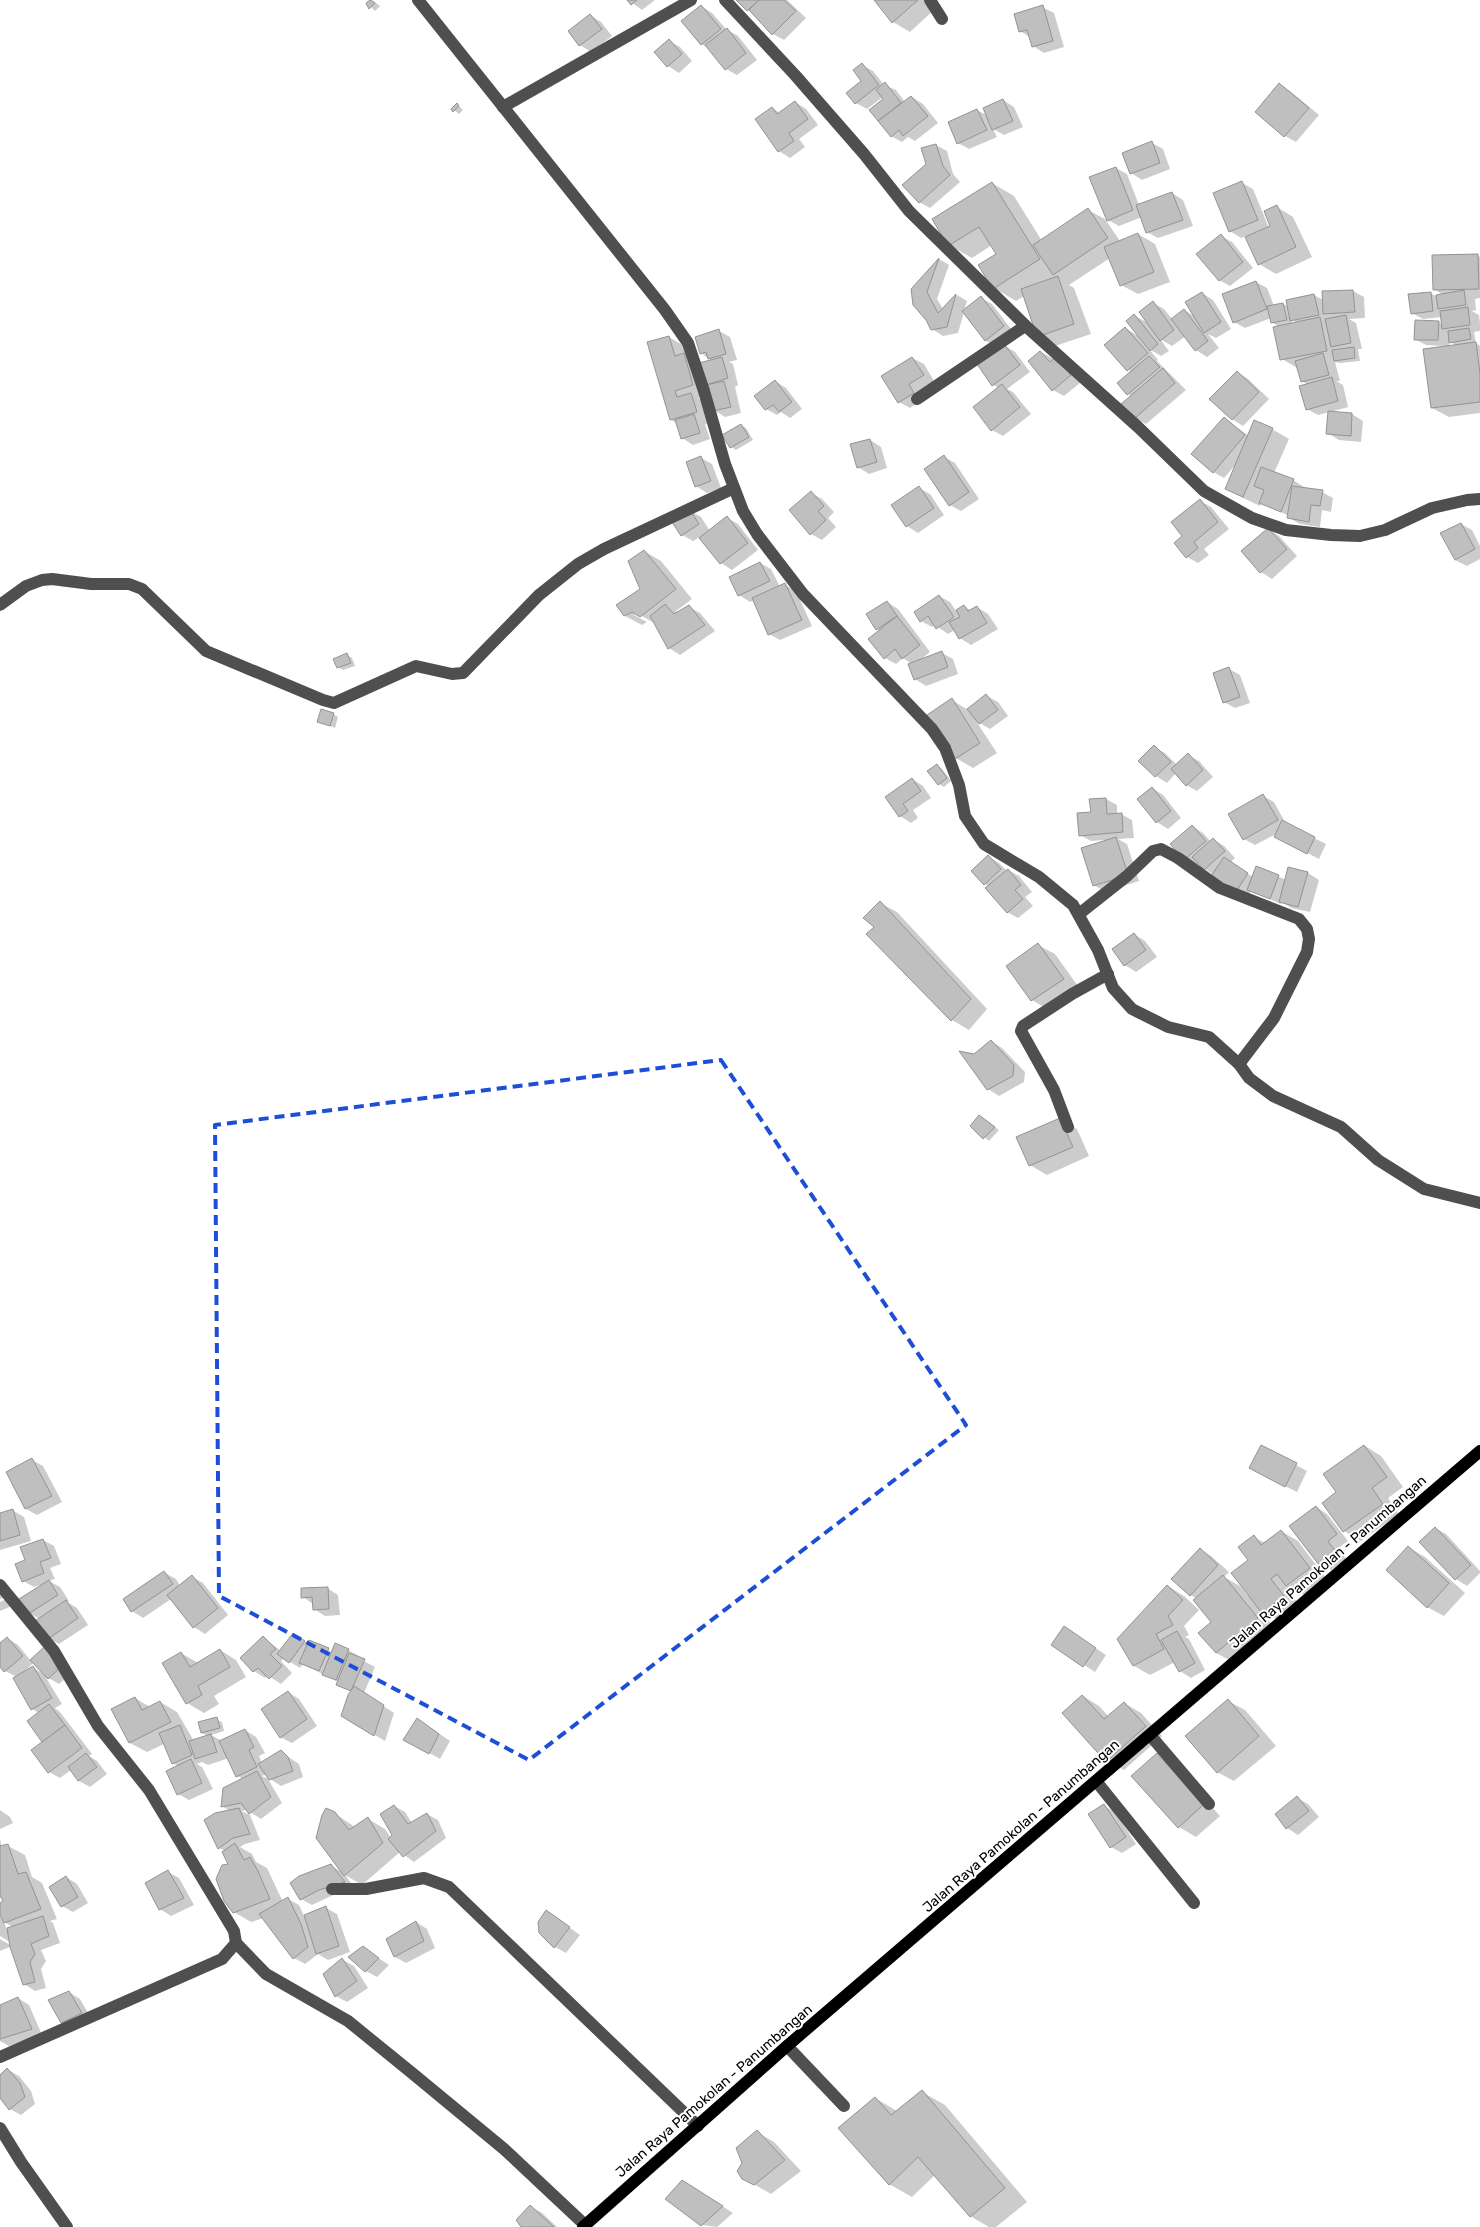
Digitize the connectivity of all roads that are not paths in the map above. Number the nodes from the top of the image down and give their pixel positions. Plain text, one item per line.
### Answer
1 (418, 0) edge
2 (692, 0) edge
3 (725, 0) edge
4 (930, 0) edge
5 (942, 19) dead end
6 (503, 107) junction
7 (1026, 326) junction
8 (917, 399) dead end
9 (734, 488) junction
10 (1480, 499) edge
11 (0, 605) edge
12 (1079, 914) junction
13 (1108, 974) junction
14 (1239, 1064) junction
15 (1068, 1127) dead end
16 (1480, 1203) edge
17 (1480, 1451) edge
18 (0, 1585) edge
19 (1150, 1735) junction
20 (1096, 1781) junction
21 (1209, 1804) dead end
22 (332, 1889) dead end
23 (1194, 1903) dead end
24 (236, 1943) junction
25 (787, 2046) junction
26 (0, 2057) edge
27 (844, 2106) dead end
28 (698, 2126) junction
29 (0, 2128) edge
30 (584, 2226) edge
31 (67, 2227) edge

1 - 6 street
2 - 6 street
3 - 7 street
4 - 5 street
6 - 9 street
7 - 8 street
7 - 10 street
9 - 11 street
9 - 12 street
12 - 13 street
12 - 14 street
13 - 14 street
13 - 15 street
14 - 16 street
17 - 19 main road, Jalan Raya Pamokolan - Panumbangan
18 - 24 street
19 - 20 main road, Jalan Raya Pamokolan - Panumbangan
19 - 21 street
20 - 23 street
20 - 25 main road, Jalan Raya Pamokolan - Panumbangan
22 - 28 street
24 - 26 street
24 - 30 street
25 - 27 street
25 - 28 main road, Jalan Raya Pamokolan - Panumbangan
28 - 30 main road, Jalan Raya Pamokolan - Panumbangan
29 - 31 street

